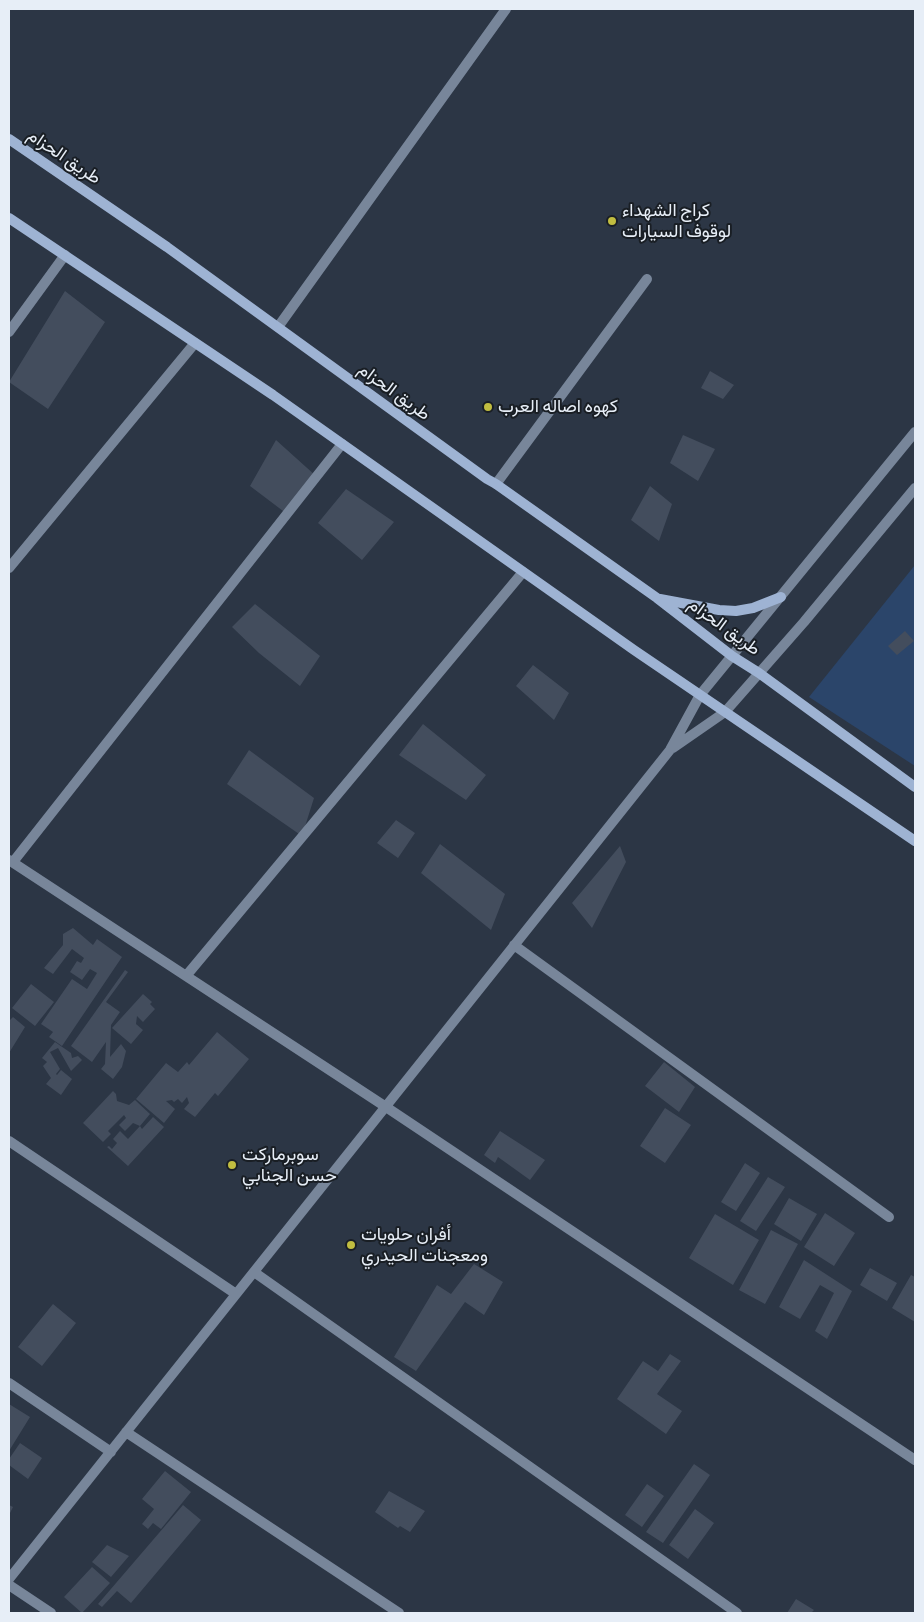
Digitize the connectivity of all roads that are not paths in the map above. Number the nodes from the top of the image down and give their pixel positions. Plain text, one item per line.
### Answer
1 (506, 9) edge
2 (9, 139) edge
3 (9, 218) edge
4 (65, 255) junction
5 (646, 279) dead end
6 (278, 327) junction
7 (9, 332) edge
8 (195, 343) junction
9 (915, 432) edge
10 (342, 444) junction
11 (496, 484) junction
12 (915, 488) edge
13 (9, 568) edge
14 (523, 572) junction
15 (781, 597) junction
16 (657, 598) junction
17 (732, 656) junction
18 (759, 673) junction
19 (700, 695) junction
20 (724, 712) junction
21 (670, 750) junction
22 (915, 787) edge
23 (915, 841) edge
24 (11, 861) edge
25 (514, 945) junction
26 (186, 976) junction
27 (386, 1107) junction
28 (9, 1141) edge
29 (889, 1217) dead end
30 (254, 1272) junction
31 (236, 1294) junction
32 (9, 1383) edge
33 (126, 1432) junction
34 (111, 1452) junction
35 (915, 1460) edge
36 (9, 1580) edge
37 (9, 1585) edge
38 (51, 1613) edge
39 (399, 1613) edge
40 (737, 1613) edge

1 - 6 street
2 - 6 main road, طريق الحزام
3 - 4 main road
4 - 7 street
4 - 8 main road
5 - 11 street
6 - 11 main road, طريق الحزام
8 - 10 main road
8 - 13 street
9 - 15 street
10 - 14 main road
10 - 24 street
11 - 16 main road, طريق الحزام
12 - 18 street
14 - 19 main road
14 - 26 street
15 - 16 main road
15 - 17 street
16 - 17 main road, طريق الحزام
17 - 18 main road, طريق الحزام
17 - 19 street
18 - 20 street
18 - 22 main road, طريق الحزام
19 - 20 main road
19 - 21 street
20 - 21 street
20 - 23 main road
21 - 25 street
24 - 26 street
25 - 27 street
25 - 29 street
26 - 27 street
27 - 30 street
27 - 35 street
28 - 31 street
30 - 31 street
30 - 40 street
31 - 33 street
32 - 34 street
33 - 34 street
33 - 39 street
34 - 36 street
37 - 38 street

